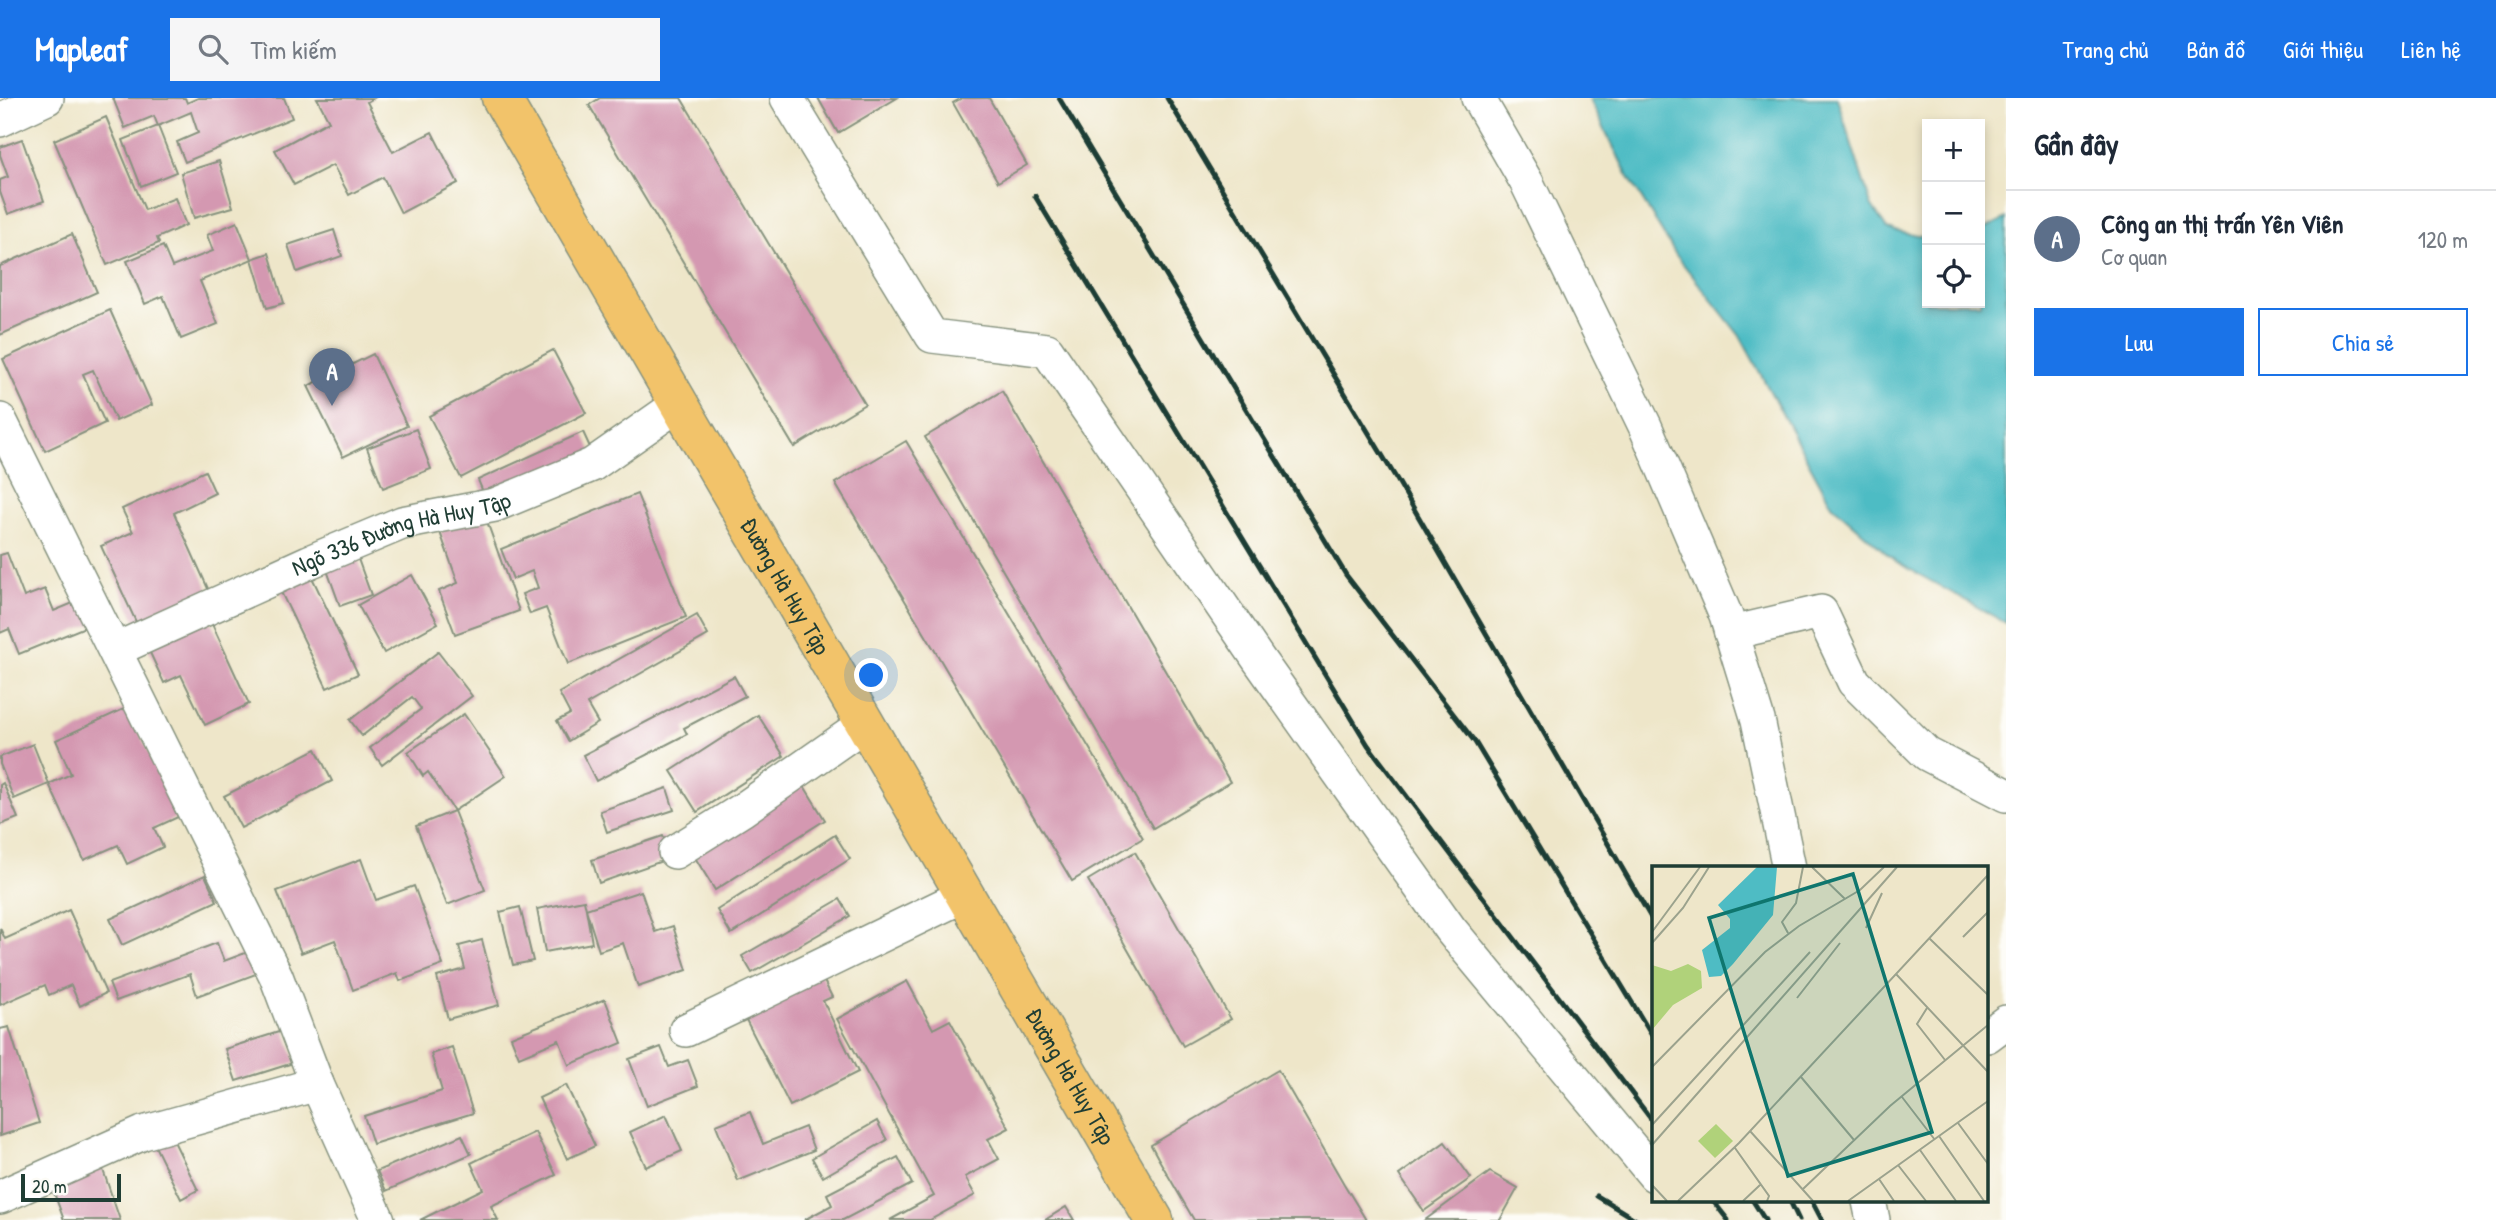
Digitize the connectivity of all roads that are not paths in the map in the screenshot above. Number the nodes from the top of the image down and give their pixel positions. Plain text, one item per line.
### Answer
1 (47, 98) edge
2 (501, 98) edge
3 (787, 98) edge
4 (1478, 98) edge
5 (0, 120) edge
6 (679, 404) junction
7 (0, 420) edge
8 (1731, 633) junction
9 (115, 650) junction
10 (865, 723) junction
11 (2006, 795) edge
12 (675, 852) dead end
13 (1789, 866) edge
14 (965, 895) junction
15 (2006, 1022) edge
16 (685, 1030) dead end
17 (1988, 1035) edge
18 (317, 1084) junction
19 (1652, 1173) edge
20 (0, 1197) edge
21 (1869, 1202) edge
22 (378, 1220) edge
23 (1154, 1220) edge
24 (1873, 1220) edge

1 - 5 street
2 - 6 main road, Đường Hà Huy Tập
3 - 19 street
4 - 8 street
6 - 9 street, Ngõ 336 Đường Hà Huy Tập
6 - 10 main road, Đường Hà Huy Tập
7 - 9 street
8 - 11 street
8 - 13 street
9 - 18 street
10 - 12 street
10 - 14 main road, Đường Hà Huy Tập
14 - 16 street
14 - 23 main road, Đường Hà Huy Tập
15 - 17 street
18 - 20 street
18 - 22 street
21 - 24 street

